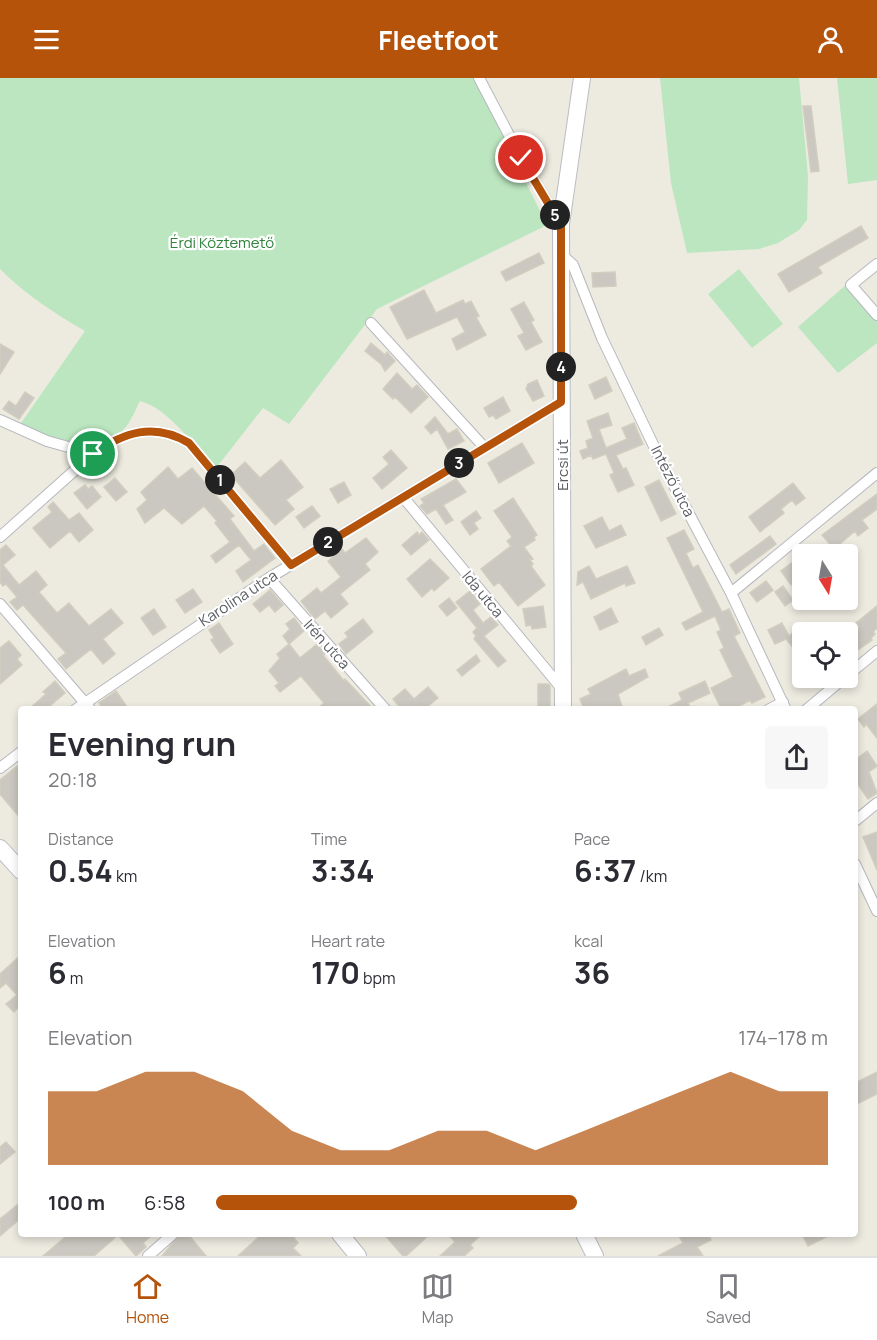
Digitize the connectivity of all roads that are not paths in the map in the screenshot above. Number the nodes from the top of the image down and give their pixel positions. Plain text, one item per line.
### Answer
1 (479, 78) edge
2 (582, 78) edge
3 (561, 225) junction
4 (561, 254) junction
5 (877, 264) edge
6 (877, 315) edge
7 (371, 322) dead end
8 (561, 402) junction
9 (0, 420) edge
10 (484, 447) junction
11 (93, 454) junction
12 (877, 473) edge
13 (403, 497) junction
14 (0, 537) edge
15 (291, 565) junction
16 (268, 578) junction
17 (731, 593) junction
18 (0, 604) edge
19 (877, 651) edge
20 (858, 667) edge
21 (833, 688) edge
22 (563, 690) junction
23 (88, 706) edge
24 (382, 706) edge
25 (563, 706) edge
26 (784, 706) edge
27 (811, 706) edge
28 (18, 754) edge
29 (0, 768) edge
30 (877, 804) edge
31 (858, 819) edge
32 (0, 848) edge
33 (18, 868) edge
34 (858, 870) edge
35 (877, 911) edge
36 (169, 1237) edge
37 (342, 1237) edge
38 (586, 1237) edge
39 (148, 1256) edge
40 (358, 1256) edge
41 (595, 1256) edge

1 - 3 street
2 - 3 main road, Ercsi út
3 - 4 main road, Ercsi út
4 - 8 main road, Ercsi út
4 - 17 street, Intéző utca
5 - 6 street
7 - 10 street
8 - 10 street, Karolina utca
8 - 22 main road, Ercsi út
9 - 11 street
10 - 13 street, Karolina utca
11 - 14 street
11 - 15 street
12 - 17 street
13 - 15 street, Karolina utca
13 - 22 street, Ida utca
15 - 16 street, Karolina utca
16 - 23 street, Karolina utca
16 - 24 street, Irén utca
17 - 26 street, Intéző utca
18 - 23 street
19 - 20 street
21 - 27 street
22 - 25 main road, Ercsi út
28 - 29 street
30 - 31 street
32 - 33 main road
34 - 35 street
36 - 39 street
37 - 40 main road
38 - 41 main road

